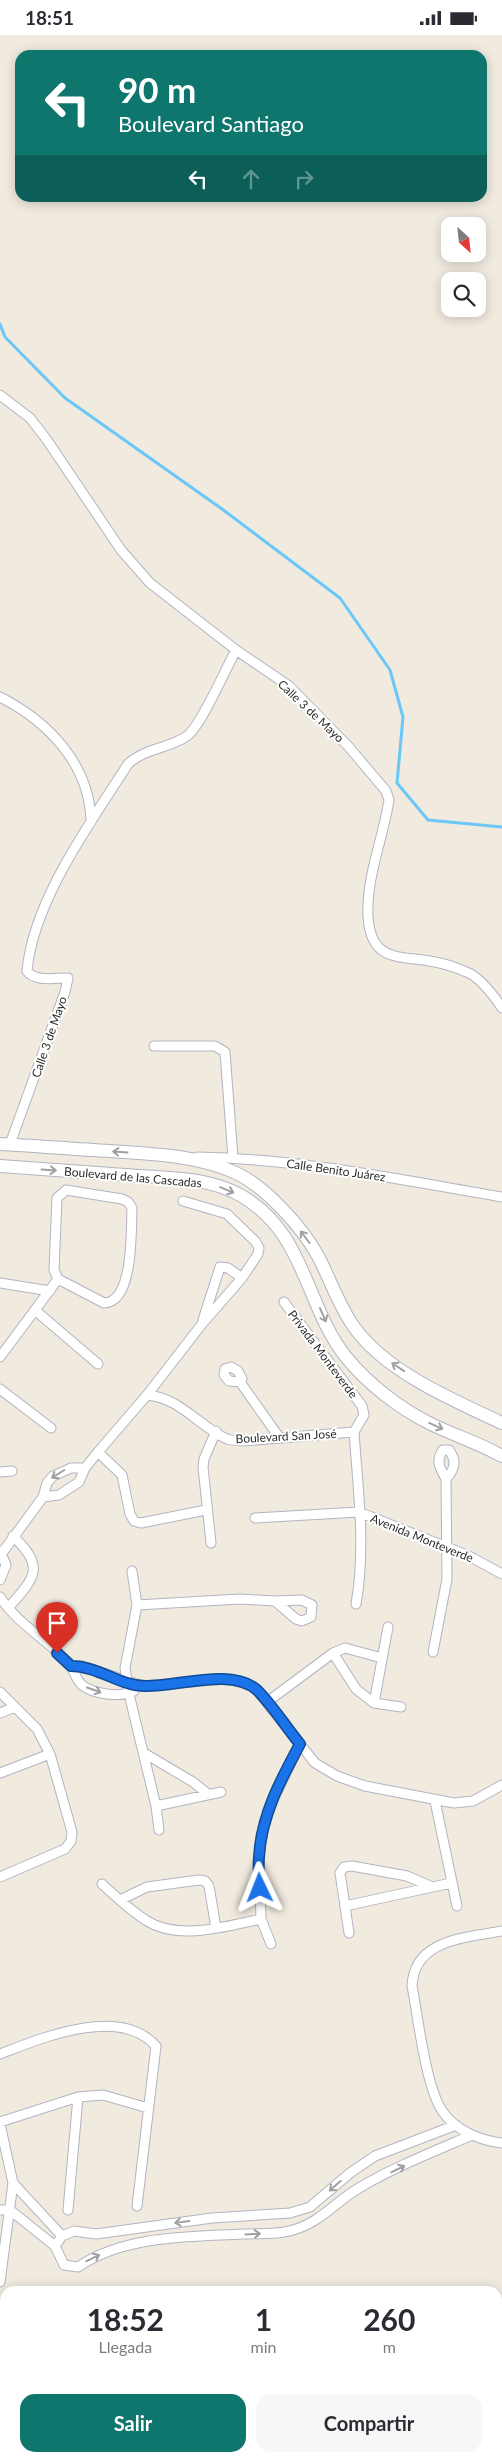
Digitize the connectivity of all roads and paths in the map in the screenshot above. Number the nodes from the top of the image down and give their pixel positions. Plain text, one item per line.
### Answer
1 (0, 395) edge
2 (236, 650) junction
3 (0, 697) edge
4 (91, 822) junction
5 (502, 1008) edge
6 (154, 1046) dead end
7 (5, 1144) edge
8 (168, 1156) junction
9 (233, 1158) junction
10 (0, 1166) edge
11 (502, 1197) edge
12 (183, 1201) dead end
13 (242, 1278) junction
14 (58, 1279) junction
15 (0, 1283) edge
16 (50, 1291) junction
17 (284, 1302) dead end
18 (36, 1311) junction
19 (202, 1324) junction
20 (0, 1357) edge
21 (98, 1365) dead end
22 (240, 1382) dead end
23 (0, 1389) edge
24 (147, 1395) junction
25 (502, 1423) edge
26 (51, 1427) dead end
27 (216, 1431) junction
28 (354, 1432) junction
29 (279, 1437) junction
30 (98, 1452) junction
31 (502, 1456) edge
32 (85, 1468) junction
33 (12, 1471) dead end
34 (0, 1472) edge
35 (446, 1479) dead end
36 (43, 1497) junction
37 (206, 1510) junction
38 (359, 1512) junction
39 (255, 1519) dead end
40 (13, 1535) junction
41 (211, 1543) dead end
42 (446, 1548) junction
43 (1, 1552) edge
44 (132, 1571) dead end
45 (502, 1574) edge
46 (0, 1580) edge
47 (0, 1597) edge
48 (275, 1601) dead end
49 (137, 1605) junction
50 (356, 1605) dead end
51 (8, 1608) junction
52 (388, 1627) dead end
53 (433, 1652) dead end
54 (333, 1653) junction
55 (382, 1658) junction
56 (71, 1666) junction
57 (126, 1682) junction
58 (143, 1686) junction
59 (0, 1692) edge
60 (129, 1694) junction
61 (267, 1702) junction
62 (374, 1703) junction
63 (15, 1707) junction
64 (401, 1707) dead end
65 (0, 1713) edge
66 (300, 1744) junction
67 (50, 1753) junction
68 (144, 1753) junction
69 (0, 1773) edge
70 (502, 1785) edge
71 (221, 1792) dead end
72 (208, 1794) junction
73 (435, 1801) junction
74 (156, 1806) junction
75 (159, 1830) dead end
76 (0, 1877) edge
77 (451, 1883) junction
78 (102, 1884) dead end
79 (430, 1887) junction
80 (120, 1900) junction
81 (345, 1906) junction
82 (457, 1906) dead end
83 (261, 1919) junction
84 (216, 1928) junction
85 (502, 1931) edge
86 (349, 1933) dead end
87 (271, 1944) dead end
88 (0, 2054) edge
89 (78, 2097) junction
90 (148, 2108) junction
91 (0, 2123) edge
92 (456, 2125) junction
93 (472, 2135) junction
94 (423, 2138) junction
95 (502, 2143) edge
96 (428, 2154) junction
97 (13, 2183) junction
98 (137, 2206) dead end
99 (5, 2210) edge
100 (68, 2210) dead end
101 (212, 2218) junction
102 (62, 2236) junction
103 (212, 2236) junction
104 (55, 2246) junction
105 (0, 2282) edge

1 - 2 street
2 - 4 street, Calle 3 de Mayo
2 - 5 street, Calle 3 de Mayo
3 - 4 street
4 - 7 street, Calle 3 de Mayo
6 - 9 street
8 -> 7 main road, Boulevard de las Cascadas
8 - 9 street, Calle Benito Juárez
25 -> 8 main road, Boulevard de las Cascadas
9 - 11 street, Calle Benito Juárez
10 -> 31 main road, Boulevard de las Cascadas
12 - 13 street
13 - 19 street
13 - 19 street
14 - 14 street
14 - 16 street
15 - 16 street
16 - 18 street
17 - 28 street, Privada Monteverde
18 - 20 street
18 - 21 street
19 - 24 street
22 - 29 street
23 - 26 street
24 - 27 street, Boulevard San José
24 - 30 street
27 - 29 street, Boulevard San José
27 - 37 street
28 - 29 street, Boulevard San José
28 - 38 street, Avenida Monteverde
30 - 32 street
30 - 37 street
32 - 36 street
32 -> 36 street
33 - 34 street
35 - 42 street
36 - 40 street
37 - 41 street
38 - 39 street
38 - 42 street, Avenida Monteverde
38 - 50 street
40 - 43 street
40 - 51 street
42 - 45 street, Avenida Monteverde
42 - 53 street
43 - 46 street
44 - 49 street
47 - 51 street
48 - 49 street
49 - 57 street
51 - 56 street
52 - 55 street
54 - 55 street
54 - 61 street
54 - 62 street
55 - 62 street
56 - 57 street
56 -> 60 street
57 - 58 street
57 - 60 street
58 - 60 street
58 - 61 street
59 - 63 street
60 - 68 street
61 - 66 street
62 - 64 street
63 - 65 street
63 - 67 street
66 - 73 street
66 - 83 street
67 - 69 street
67 - 76 street
68 - 72 street
68 - 74 street
70 - 73 street
71 - 72 street
72 - 74 street
73 - 77 street
74 - 75 street
77 - 79 street
77 - 82 street
78 - 80 street
79 - 81 street
79 - 81 street
80 - 84 street
80 - 84 street
81 - 86 street
83 - 84 street
83 - 87 street
85 - 92 street
88 - 90 street
89 - 90 street
89 - 91 street
89 - 100 street
90 - 98 street
91 - 97 street
92 - 93 street
92 - 94 street
93 - 95 street
93 - 96 street
94 - 96 street
94 -> 101 street
103 -> 96 street
97 - 99 street
97 - 102 street
99 - 104 street
99 - 105 street
101 -> 102 street
101 - 103 street
102 - 104 street
104 -> 103 street

